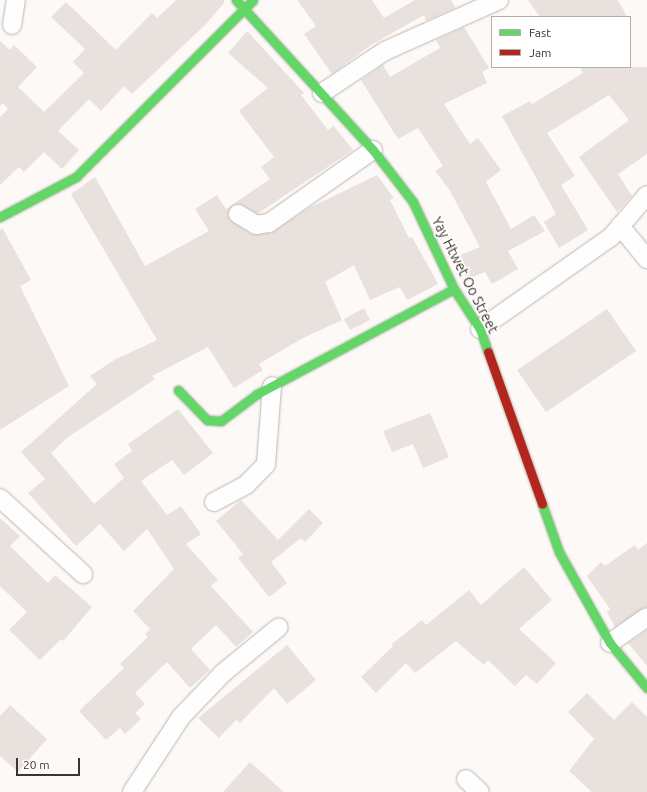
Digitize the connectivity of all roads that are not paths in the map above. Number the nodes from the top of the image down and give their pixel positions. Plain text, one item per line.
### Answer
1 (16, 0) edge
2 (236, 0) edge
3 (254, 0) edge
4 (499, 0) edge
5 (243, 9) junction
6 (12, 25) dead end
7 (322, 93) junction
8 (373, 150) junction
9 (647, 195) edge
10 (238, 214) dead end
11 (0, 217) edge
12 (620, 226) junction
13 (647, 259) edge
14 (454, 289) junction
15 (480, 329) junction
16 (272, 386) junction
17 (178, 390) dead end
18 (0, 498) edge
19 (214, 502) dead end
20 (83, 574) dead end
21 (647, 617) edge
22 (279, 627) dead end
23 (610, 643) junction
24 (647, 688) edge
25 (466, 779) dead end
26 (132, 792) edge
27 (480, 792) edge

1 - 6 street
2 - 5 street, Yay Htwet Oo Street
3 - 5 street
4 - 7 street
5 - 7 street, Yay Htwet Oo Street
5 - 11 street
7 - 8 street, Yay Htwet Oo Street
8 - 10 street
8 - 14 street, Yay Htwet Oo Street
9 - 12 street
12 - 13 street
12 - 15 street
14 - 15 street, Yay Htwet Oo Street
14 - 16 street
15 - 23 street, Yay Htwet Oo Street
16 - 17 street
16 - 19 street
18 - 20 street
21 - 23 street
22 - 26 street
23 - 24 street, Yay Htwet Oo Street
25 - 27 street

